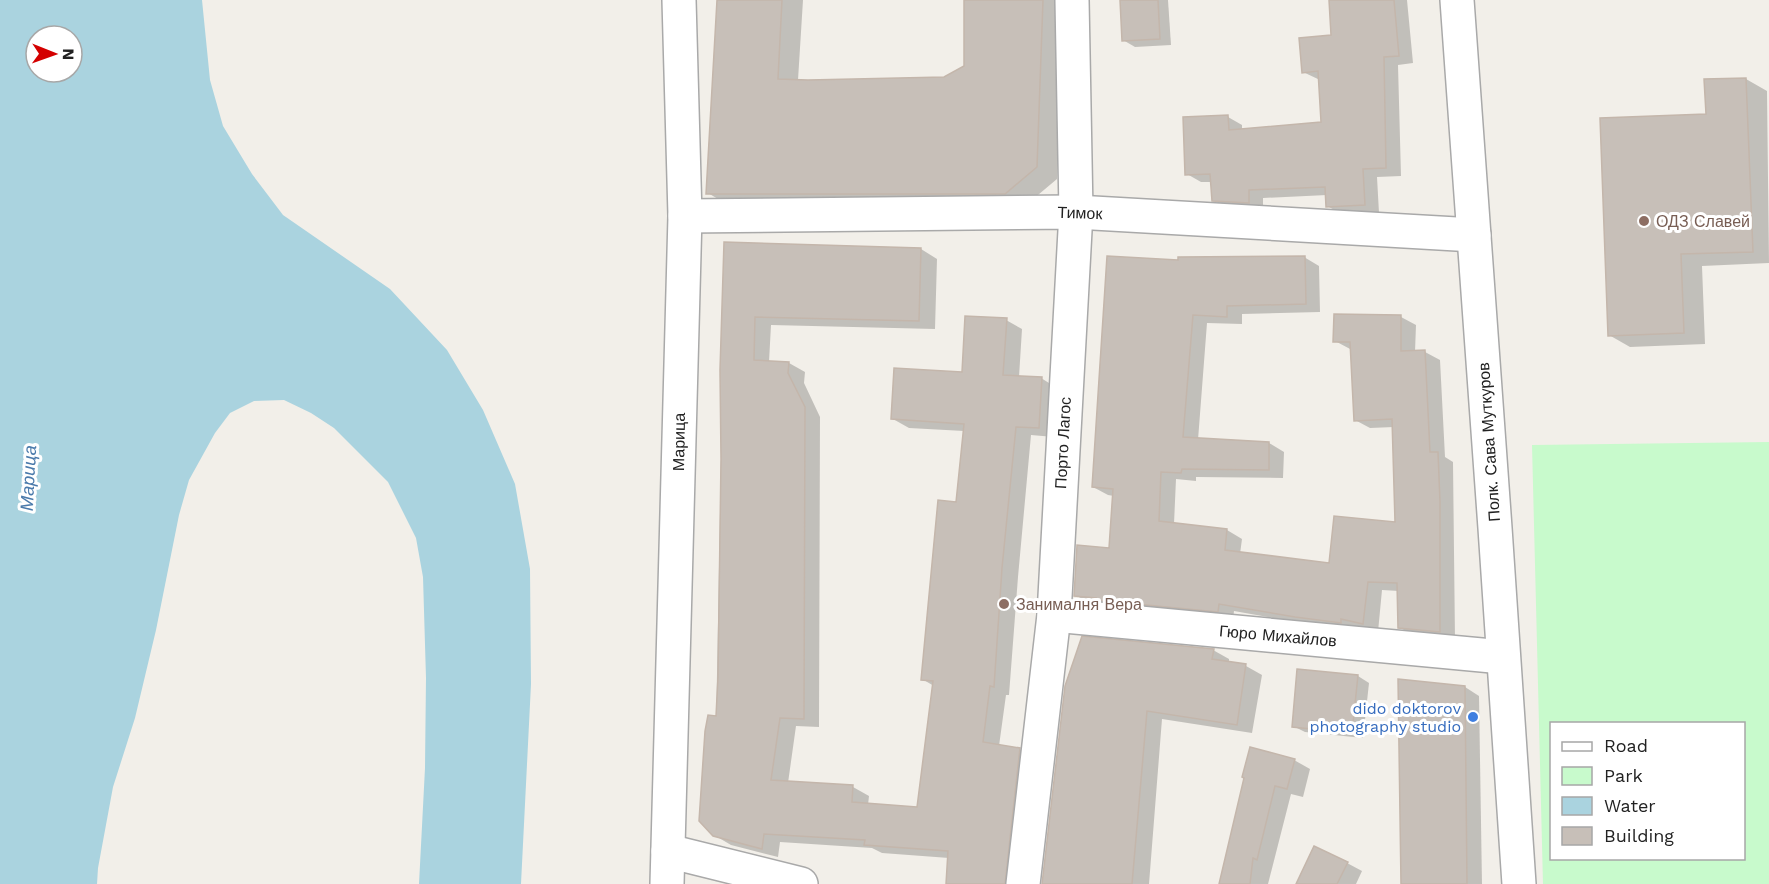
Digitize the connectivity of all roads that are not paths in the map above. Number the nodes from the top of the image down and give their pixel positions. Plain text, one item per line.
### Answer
1 (679, 0) edge
2 (1072, 0) edge
3 (1457, 0) edge
4 (1076, 212) junction
5 (685, 216) junction
6 (1474, 236) junction
7 (1054, 615) junction
8 (1503, 657) junction
9 (668, 851) junction
10 (667, 884) edge
11 (801, 884) edge
12 (1023, 884) edge
13 (1519, 884) edge

1 - 5 street, Марица
2 - 4 street, Порто Лагос
3 - 6 street, Полк. Сава Муткуров
4 - 5 street, Тимок
4 - 6 street, Тимок
4 - 7 street, Порто Лагос
5 - 9 street, Марица
6 - 8 street, Полк. Сава Муткуров
7 - 8 street, Гюро Михайлов
7 - 12 street, Порто Лагос
8 - 13 street, Полк. Сава Муткуров
9 - 10 street, Марица
9 - 11 street

